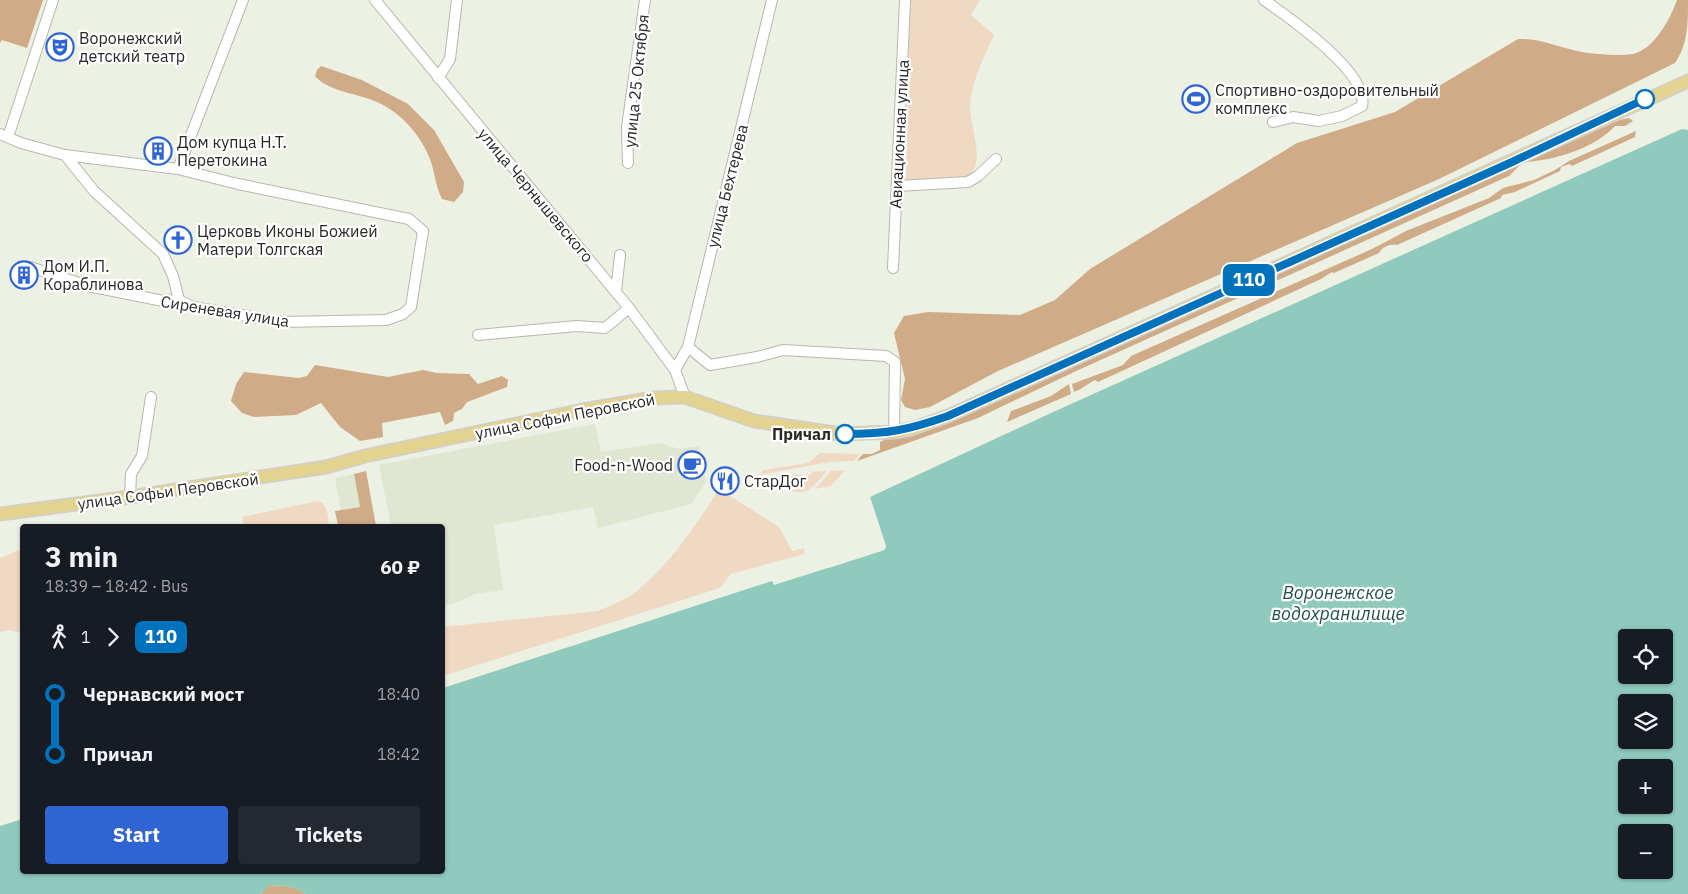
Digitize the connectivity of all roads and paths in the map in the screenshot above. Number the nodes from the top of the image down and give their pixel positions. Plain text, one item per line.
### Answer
1 (53, 0) edge
2 (242, 0) edge
3 (374, 0) edge
4 (457, 0) edge
5 (645, 0) edge
6 (772, 0) edge
7 (905, 0) edge
8 (1264, 0) edge
9 (438, 78) junction
10 (1688, 81) edge
11 (1273, 122) dead end
12 (4, 135) edge
13 (65, 155) junction
14 (996, 159) dead end
15 (628, 163) dead end
16 (178, 169) junction
17 (897, 186) junction
18 (620, 254) dead end
19 (30, 267) dead end
20 (893, 268) dead end
21 (616, 291) junction
22 (179, 300) junction
23 (629, 308) junction
24 (478, 335) dead end
25 (688, 347) junction
26 (675, 370) junction
27 (151, 397) dead end
28 (685, 397) junction
29 (894, 432) junction
30 (130, 497) junction
31 (0, 514) edge

1 - 12 street
2 - 16 street
3 - 9 street, улица Чернышевского
4 - 9 street
5 - 15 street, улица 25 Октября
6 - 25 street, улица Бехтерева
7 - 17 street, Авиационная улица
8 - 11 street
9 - 21 street, улица Чернышевского
10 - 29 main road, улица Софьи Перовской
12 - 13 street
13 - 16 street
13 - 22 street
14 - 17 street
16 - 22 street, Сиреневая улица
17 - 20 street, Авиационная улица
18 - 21 street
19 - 22 street, Сиреневая улица
21 - 23 street, улица Чернышевского
23 - 24 street
23 - 26 street, улица Чернышевского
25 - 26 street, улица Бехтерева
25 - 29 street
26 - 28 street, улица Чернышевского
27 - 30 street
28 - 29 main road, улица Софьи Перовской
28 - 30 main road, улица Софьи Перовской
30 - 31 main road, улица Софьи Перовской

